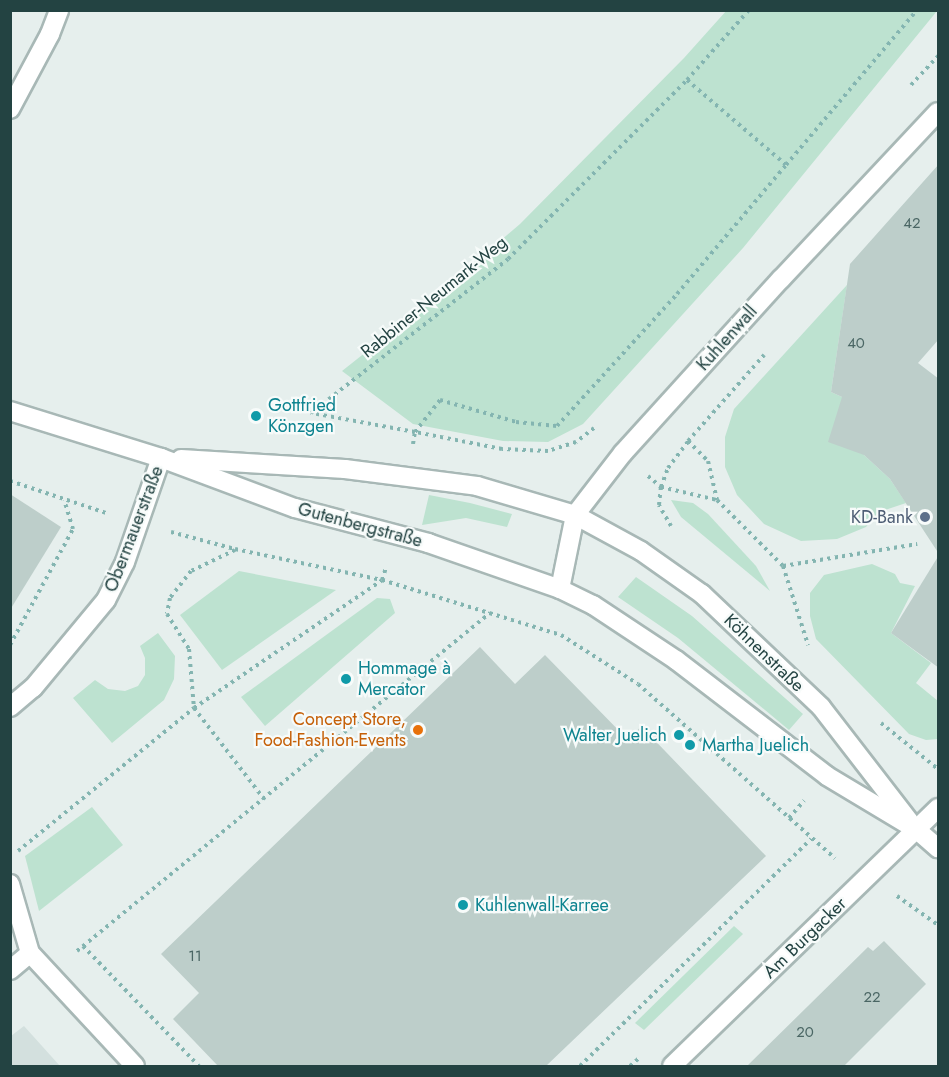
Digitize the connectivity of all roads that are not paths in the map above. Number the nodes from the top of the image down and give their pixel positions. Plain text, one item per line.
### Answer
1 (59, 10) edge
2 (10, 109) edge
3 (939, 112) edge
4 (10, 411) edge
5 (161, 458) junction
6 (575, 515) junction
7 (560, 589) junction
8 (10, 707) edge
9 (939, 808) edge
10 (916, 830) junction
11 (939, 848) edge
12 (10, 884) edge
13 (30, 953) junction
14 (10, 970) edge
15 (135, 1066) edge
16 (672, 1066) edge

1 - 2 main road
3 - 6 main road, Kuhlenwall
4 - 5 main road, Gutenbergstraße
5 - 6 main road, Gutenbergstraße
5 - 7 main road, Gutenbergstraße
5 - 8 main road, Obermauerstraße
6 - 7 main road, Kuhlenwall
6 - 10 main road, Köhnenstraße
7 - 10 main road, Köhnenstraße
9 - 10 main road, Am Burgacker
10 - 11 main road, Köhnenstraße
10 - 16 main road, Am Burgacker
12 - 13 main road
13 - 14 main road
13 - 15 main road

